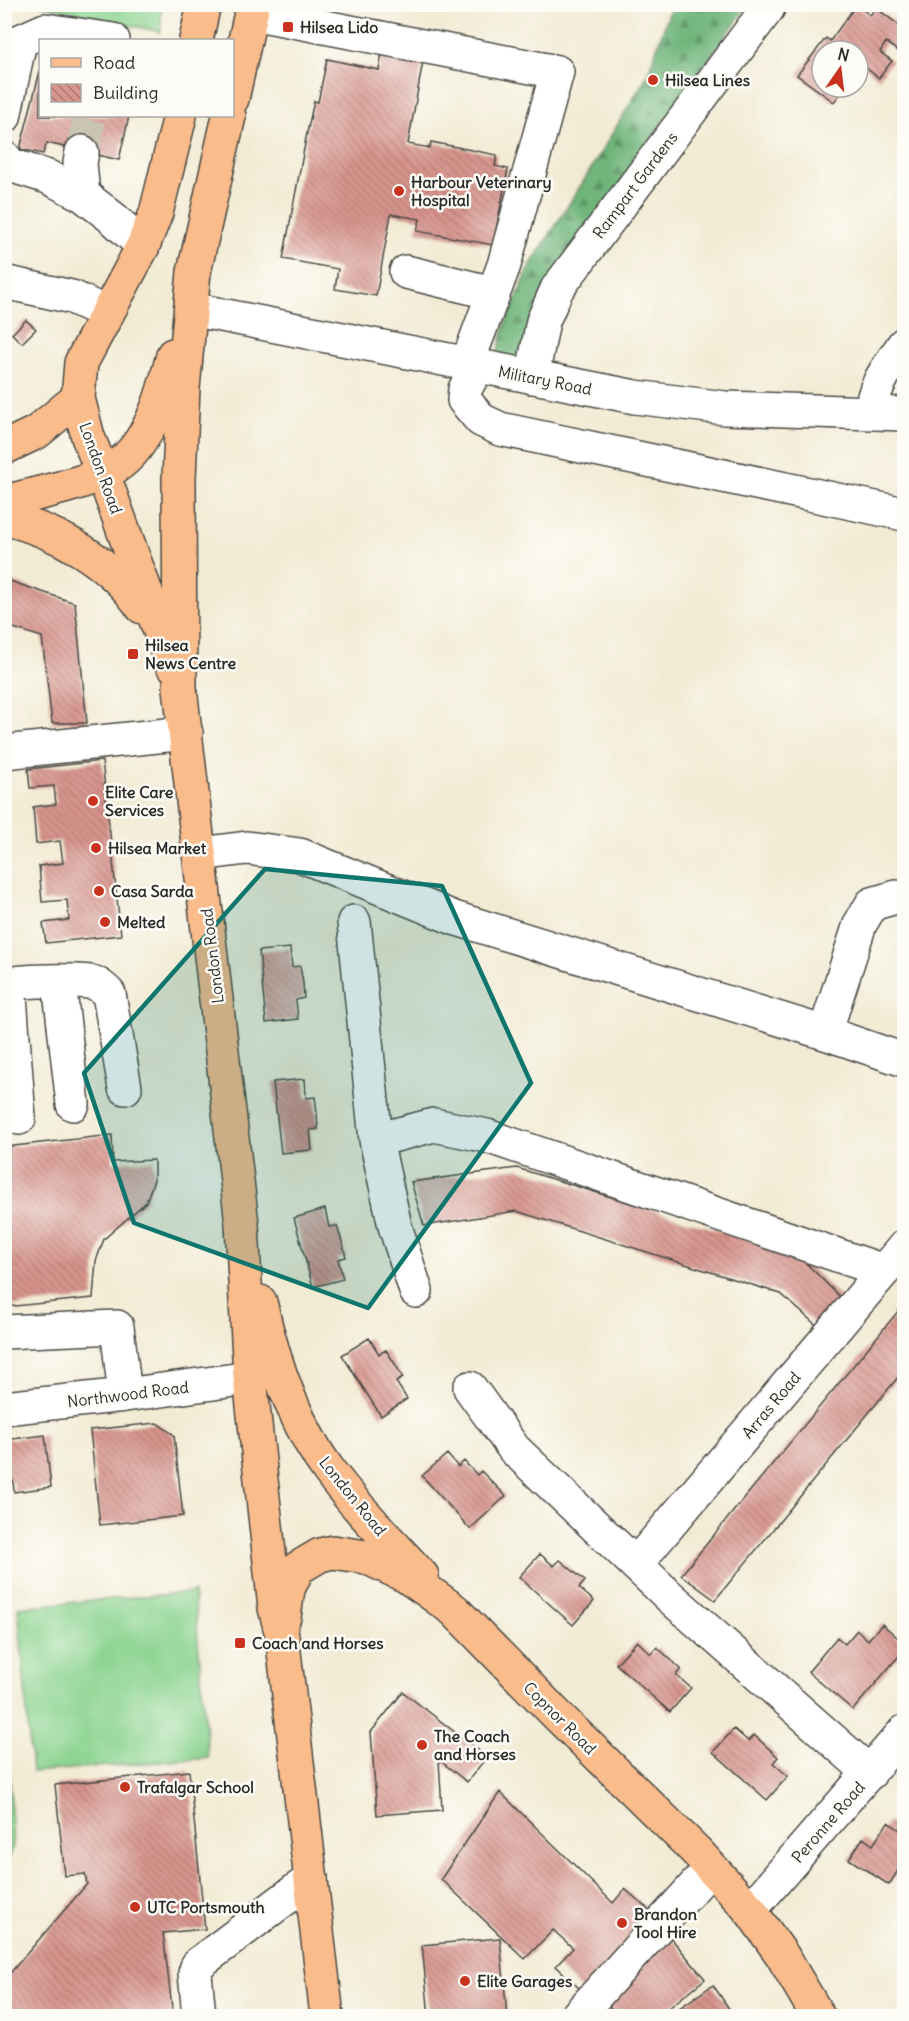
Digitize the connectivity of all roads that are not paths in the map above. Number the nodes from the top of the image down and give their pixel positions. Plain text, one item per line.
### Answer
1 (192, 4) edge
2 (204, 4) edge
3 (768, 8) dead end
4 (253, 9) edge
5 (106, 39) edge
6 (193, 39) edge
7 (193, 39) edge
8 (234, 90) edge
9 (4, 117) edge
10 (180, 117) edge
11 (229, 117) edge
12 (82, 152) tunnel mouth
13 (4, 157) edge
14 (83, 195) junction
15 (143, 246) junction
16 (194, 272) junction
17 (406, 272) dead end
18 (4, 282) edge
19 (493, 294) junction
20 (191, 309) junction
21 (106, 313) junction
22 (904, 344) edge
23 (472, 365) junction
24 (532, 377) junction
25 (78, 398) junction
26 (871, 413) junction
27 (904, 414) edge
28 (4, 448) edge
29 (103, 474) junction
30 (4, 502) edge
31 (904, 514) edge
32 (4, 518) edge
33 (180, 688) junction
34 (186, 733) junction
35 (4, 752) edge
36 (200, 854) junction
37 (904, 898) edge
38 (354, 922) dead end
39 (59, 982) junction
40 (7, 984) edge
41 (825, 1033) junction
42 (904, 1060) edge
43 (125, 1088) dead end
44 (74, 1104) dead end
45 (19, 1118) dead end
46 (376, 1140) junction
47 (242, 1224) junction
48 (894, 1259) edge
49 (416, 1291) dead end
50 (4, 1332) edge
51 (250, 1378) junction
52 (470, 1388) dead end
53 (125, 1395) junction
54 (4, 1408) edge
55 (636, 1564) junction
56 (454, 1610) junction
57 (282, 1635) junction
58 (904, 1732) edge
59 (870, 1773) junction
60 (711, 1868) junction
61 (311, 1879) junction
62 (750, 1910) junction
63 (199, 2016) edge
64 (327, 2016) edge
65 (578, 2016) edge
66 (818, 2016) edge

1 - 6 street
2 - 7 main road
3 - 24 street, Rampart Gardens
4 - 8 main road
4 - 19 street
5 - 9 street
10 - 15 main road, London Road
11 - 16 main road, London Road
12 - 14 street
13 - 14 street
14 - 15 street
15 - 21 main road, London Road
16 - 20 main road, London Road
16 - 29 main road
17 - 19 street
18 - 21 street
19 - 23 street
20 - 23 street, Military Road
20 - 33 main road, London Road
21 - 25 main road, London Road
22 - 26 street
23 - 24 street, Military Road
23 - 31 street
24 - 26 street, Military Road
25 - 28 main road
25 - 29 main road, London Road
26 - 27 street, Military Road
29 - 30 main road
29 - 33 main road, London Road
32 - 33 main road, London Road
33 - 34 main road, London Road
34 - 35 street
34 - 36 main road, London Road
36 - 41 street
36 - 47 main road, London Road
37 - 41 street
38 - 46 street
39 - 40 street
39 - 43 street
39 - 44 street
40 - 45 street
41 - 42 street
46 - 48 street
46 - 49 street
47 - 51 main road, London Road
47 - 56 main road, London Road
48 - 55 street, Arras Road
50 - 53 street
51 - 53 street, Northwood Road
51 - 57 main road, London Road
52 - 55 street
53 - 54 street, Northwood Road
55 - 59 street
56 - 57 main road, Copnor Road
56 - 60 main road, Copnor Road
57 - 61 main road
58 - 59 street, Peronne Road
59 - 62 street, Peronne Road
60 - 62 main road, Copnor Road
60 - 65 street
61 - 63 street
61 - 64 main road
62 - 66 main road, Copnor Road

